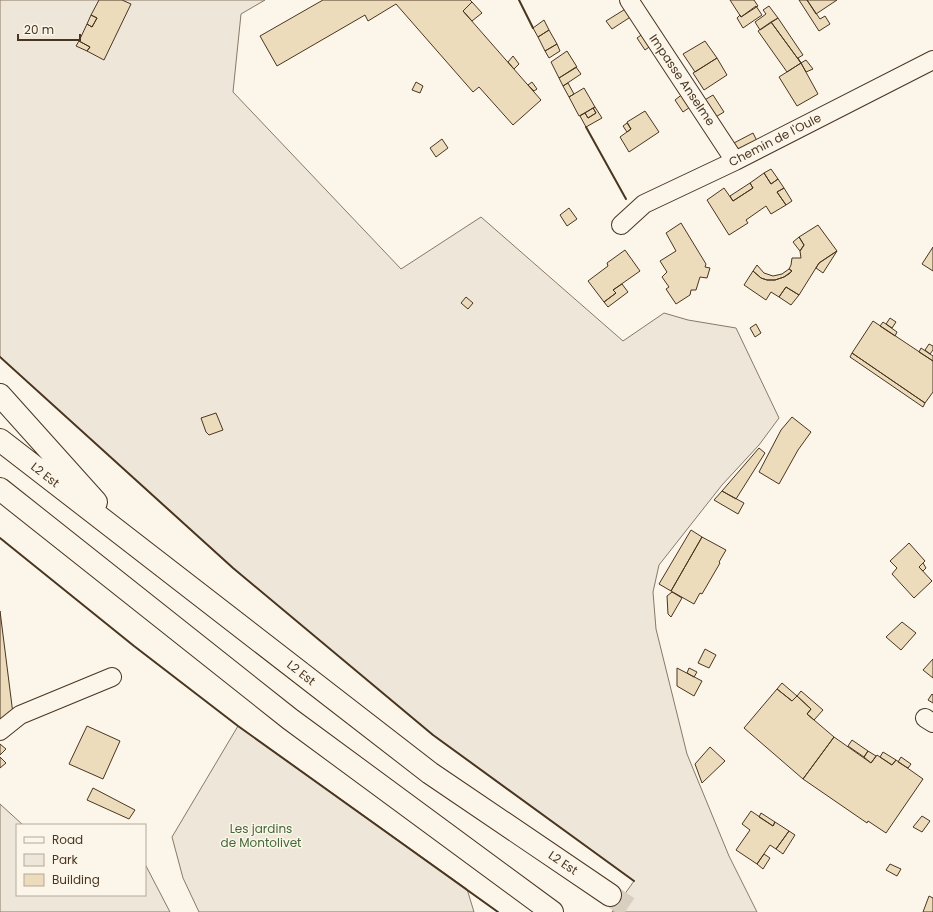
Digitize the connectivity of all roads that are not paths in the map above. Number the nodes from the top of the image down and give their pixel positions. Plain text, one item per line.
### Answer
1 (629, 0) edge
2 (933, 60) edge
3 (735, 161) junction
4 (622, 225) dead end
5 (0, 395) edge
6 (0, 440) edge
7 (3, 492) edge
8 (131, 542) junction
9 (112, 677) dead end
10 (0, 731) edge
11 (610, 895) tunnel mouth
12 (552, 912) edge

1 - 3 street, Impasse Anselme
2 - 3 street, Chemin de l'Oule
3 - 4 street, Chemin de l'Oule
5 - 8 highway
6 - 8 highway, L2 Est
7 - 12 highway
8 - 11 highway, L2 Est
9 - 10 street

